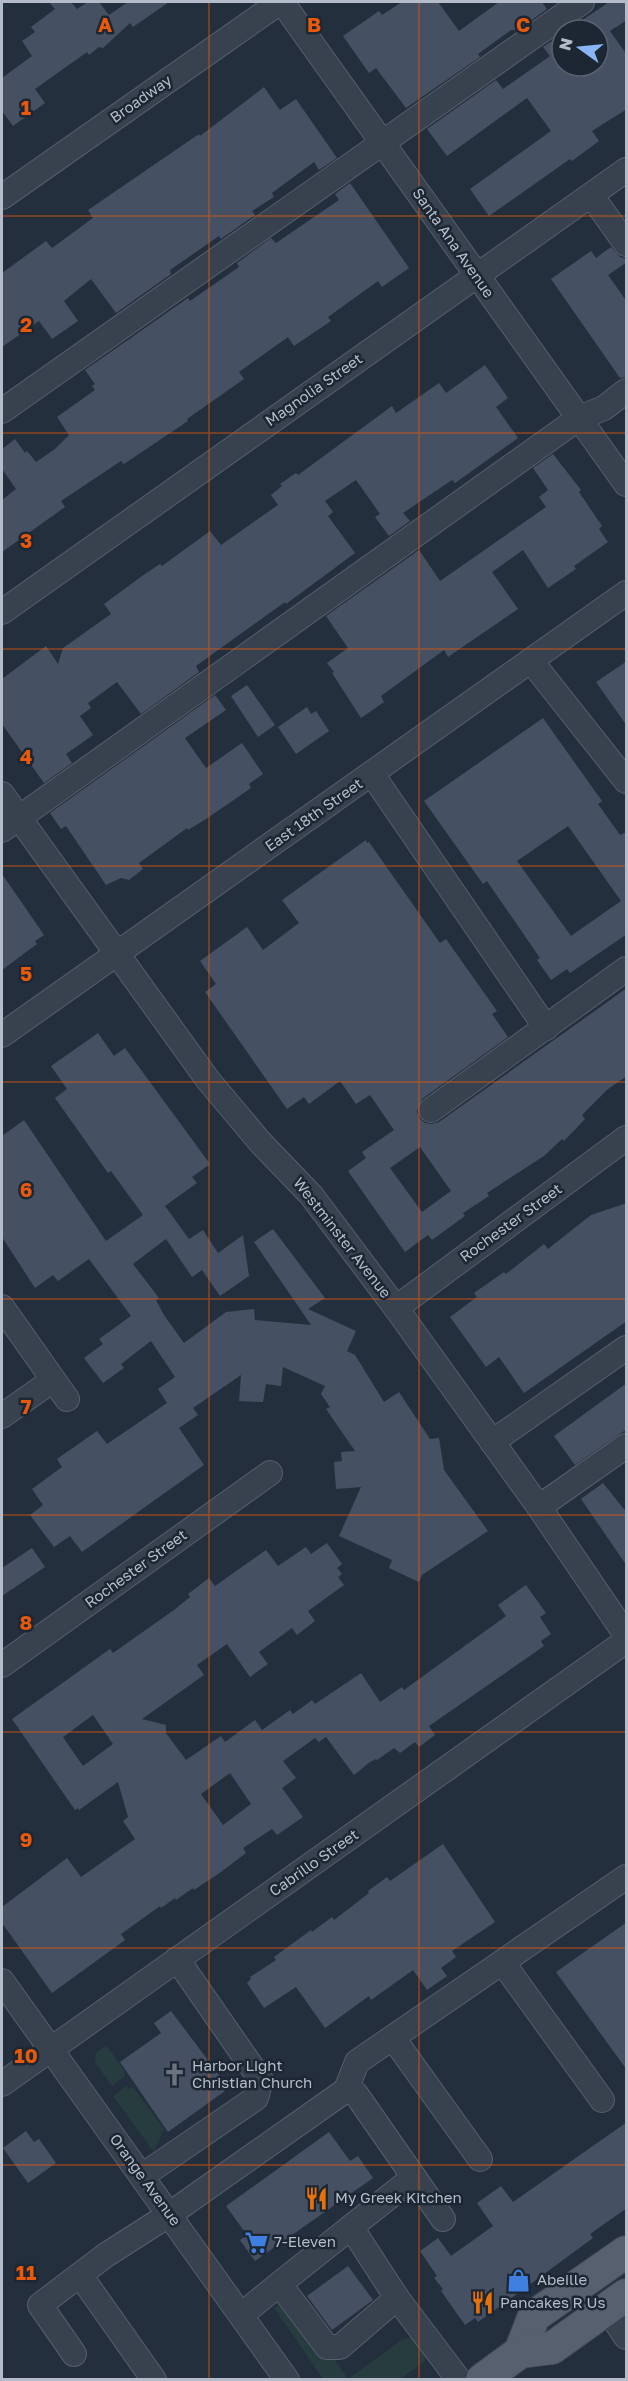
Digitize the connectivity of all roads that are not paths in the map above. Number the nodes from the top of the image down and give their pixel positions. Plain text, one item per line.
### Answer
1 (281, 2) edge
2 (582, 2) edge
3 (383, 144) junction
4 (627, 170) edge
5 (591, 195) junction
6 (2, 197) edge
7 (627, 244) edge
8 (476, 275) junction
9 (627, 391) edge
10 (2, 411) edge
11 (579, 418) junction
12 (627, 484) edge
13 (627, 593) edge
14 (2, 612) edge
15 (531, 661) junction
16 (372, 774) junction
17 (627, 781) edge
18 (2, 794) edge
19 (10, 824) edge
20 (116, 955) junction
21 (627, 969) edge
22 (546, 1028) junction
23 (2, 1035) edge
24 (431, 1110) dead end
25 (627, 1138) edge
26 (2, 1307) edge
27 (396, 1308) junction
28 (627, 1348) edge
29 (2, 1416) edge
30 (492, 1442) junction
31 (627, 1446) edge
32 (270, 1473) dead end
33 (539, 1507) junction
34 (627, 1635) edge
35 (627, 1641) edge
36 (2, 1665) edge
37 (627, 1877) edge
38 (177, 1959) junction
39 (503, 1963) junction
40 (2, 1981) edge
41 (393, 2038) junction
42 (50, 2049) junction
43 (2, 2084) edge
44 (346, 2090) junction
45 (602, 2100) dead end
46 (480, 2159) dead end
47 (142, 2176) junction
48 (414, 2177) junction
49 (170, 2214) junction
50 (443, 2219) dead end
51 (351, 2227) junction
52 (627, 2252) edge
53 (627, 2274) edge
54 (80, 2275) junction
55 (277, 2286) junction
56 (398, 2298) junction
57 (617, 2302) edge
58 (241, 2314) junction
59 (627, 2337) edge
60 (520, 2352) junction
61 (74, 2354) dead end
62 (154, 2379) edge
63 (287, 2379) edge
64 (459, 2379) edge
65 (482, 2379) edge

1 - 3 street, Santa Ana Avenue
1 - 6 street, Broadway
2 - 3 street
3 - 8 street, Santa Ana Avenue
3 - 10 street
4 - 5 street, Magnolia Street
5 - 7 street
5 - 8 street, Magnolia Street
8 - 11 street, Santa Ana Avenue
8 - 14 street, Magnolia Street
9 - 11 street
11 - 12 street, Santa Ana Avenue
11 - 19 street
13 - 15 street, East 18th Street
15 - 16 street, East 18th Street
15 - 17 street
16 - 20 street, East 18th Street
16 - 22 street
18 - 19 street, Westminster Avenue
19 - 20 street, Westminster Avenue
20 - 23 street, East 18th Street
20 - 27 street, Westminster Avenue
21 - 22 street
22 - 24 street
25 - 27 street, Rochester Street
26 - 29 street
27 - 30 street, Westminster Avenue
28 - 30 street
30 - 33 street, Westminster Avenue
31 - 33 street
32 - 36 street, Rochester Street
33 - 34 street, Westminster Avenue
35 - 38 street, Cabrillo Street
37 - 39 street
38 - 42 street, Cabrillo Street
38 - 47 street
39 - 41 street
39 - 45 street
40 - 42 street, Orange Avenue
41 - 44 street
41 - 46 street
42 - 43 street, Cabrillo Street
42 - 47 street, Orange Avenue
44 - 48 street
44 - 49 street
47 - 49 street, Orange Avenue
48 - 50 street
48 - 51 street
49 - 54 street
49 - 58 street, Orange Avenue
51 - 55 street
51 - 56 street
52 - 60 main road
53 - 57 main road
54 - 61 street
54 - 62 street
55 - 56 street
55 - 58 street
56 - 64 street
57 - 59 street
57 - 60 main road
58 - 63 street, Orange Avenue
60 - 65 main road

